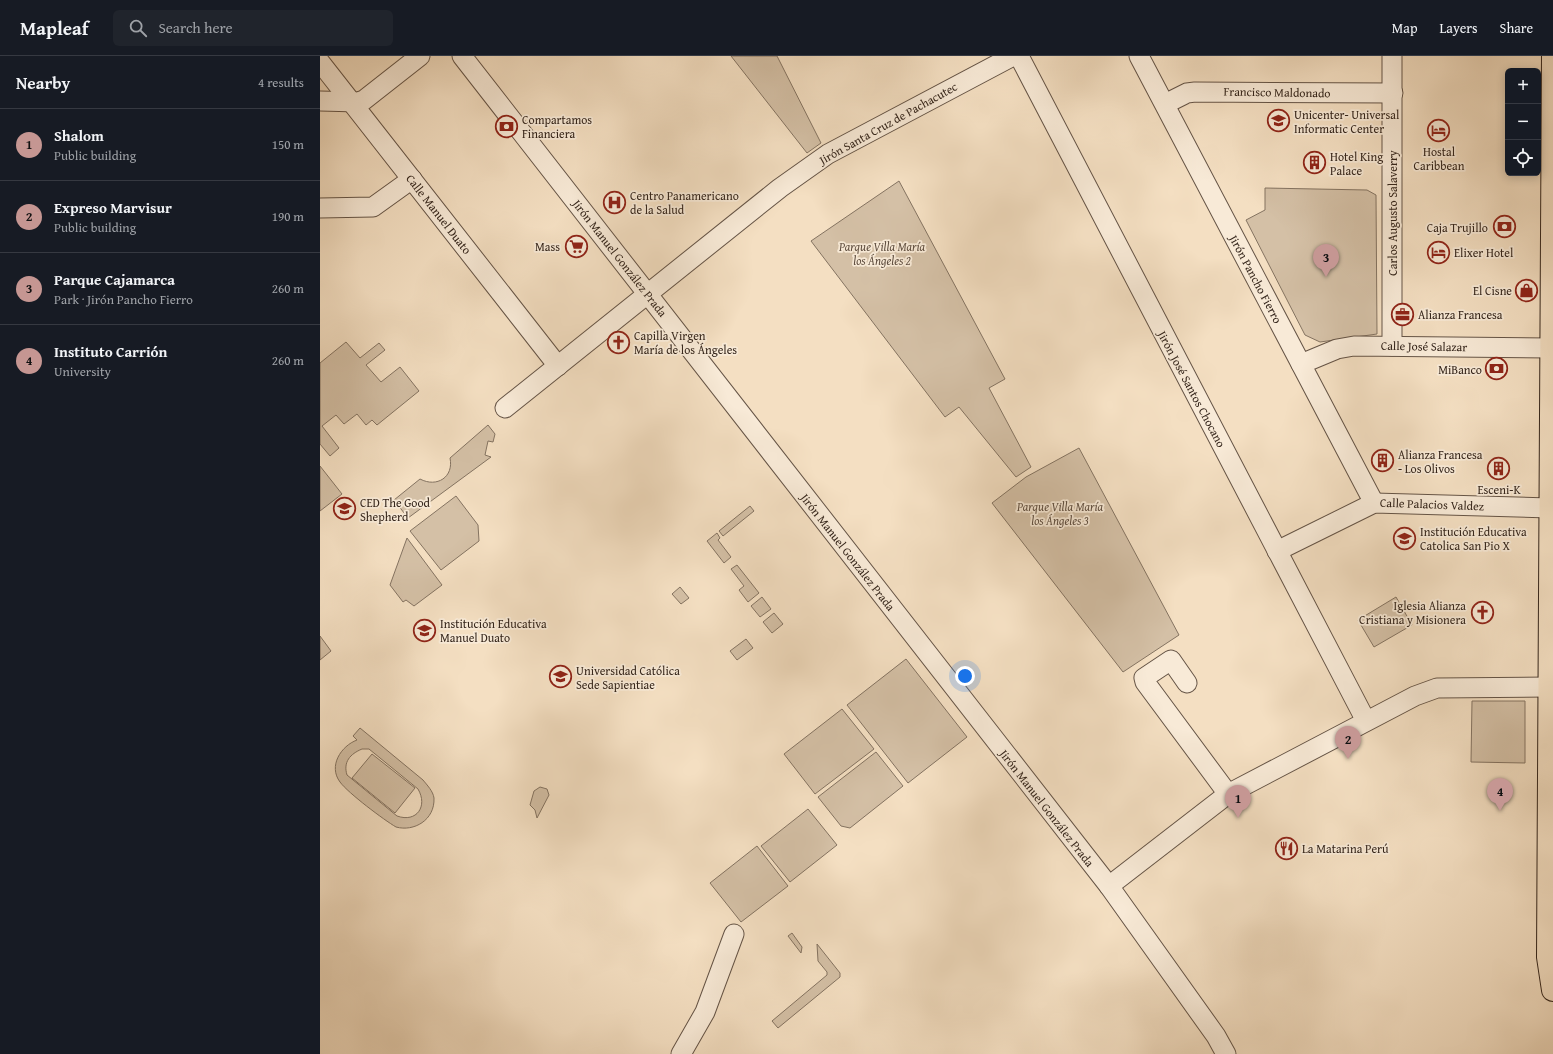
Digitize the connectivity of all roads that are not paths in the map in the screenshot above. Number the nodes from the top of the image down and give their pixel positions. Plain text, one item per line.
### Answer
1 (420, 56) edge
2 (462, 56) edge
3 (1013, 56) edge
4 (1019, 56) edge
5 (1139, 56) edge
6 (1392, 56) edge
7 (1553, 56) edge
8 (320, 62) edge
9 (1393, 93) junction
10 (320, 101) edge
11 (352, 102) junction
12 (1164, 104) junction
13 (412, 179) junction
14 (320, 208) edge
15 (648, 294) junction
16 (1392, 346) junction
17 (1550, 348) junction
18 (1301, 364) junction
19 (558, 366) junction
20 (505, 408) dead end
21 (1374, 502) junction
22 (1550, 508) junction
23 (1277, 551) junction
24 (1187, 683) dead end
25 (1548, 687) junction
26 (1366, 721) junction
27 (1228, 794) junction
28 (1109, 886) junction
29 (734, 934) dead end
30 (1553, 990) edge
31 (681, 1054) edge
32 (1226, 1054) edge

1 - 11 street
2 - 15 street, Jirón Manuel González Prada
3 - 15 street, Jirón Santa Cruz de Pachacutec
4 - 23 street, Jirón José Santos Chocano
5 - 12 street, Jirón Pancho Fierro
6 - 9 street, Carlos Augusto Salaverry
7 - 17 main road
8 - 11 street, Calle Manuel Duato
9 - 12 street, Francisco Maldonado
9 - 16 street, Carlos Augusto Salaverry
10 - 11 street
11 - 13 street, Calle Manuel Duato
12 - 18 street, Jirón Pancho Fierro
13 - 14 street
13 - 19 street, Calle Manuel Duato
15 - 19 street, Jirón Santa Cruz de Pachacutec
15 - 28 street, Jirón Manuel González Prada
16 - 17 street, Calle José Salazar
16 - 18 street, Calle José Salazar
17 - 22 main road
18 - 21 street, Jirón Pancho Fierro
19 - 20 street, Jirón Santa Cruz de Pachacutec
21 - 22 street, Calle Palacios Valdez
21 - 23 street, Calle Palacios Valdez
22 - 25 main road
23 - 26 street, Jirón José Santos Chocano
24 - 27 street
25 - 26 street
25 - 30 main road
26 - 27 street
27 - 28 street
28 - 32 street, Jirón Manuel González Prada
29 - 31 street

